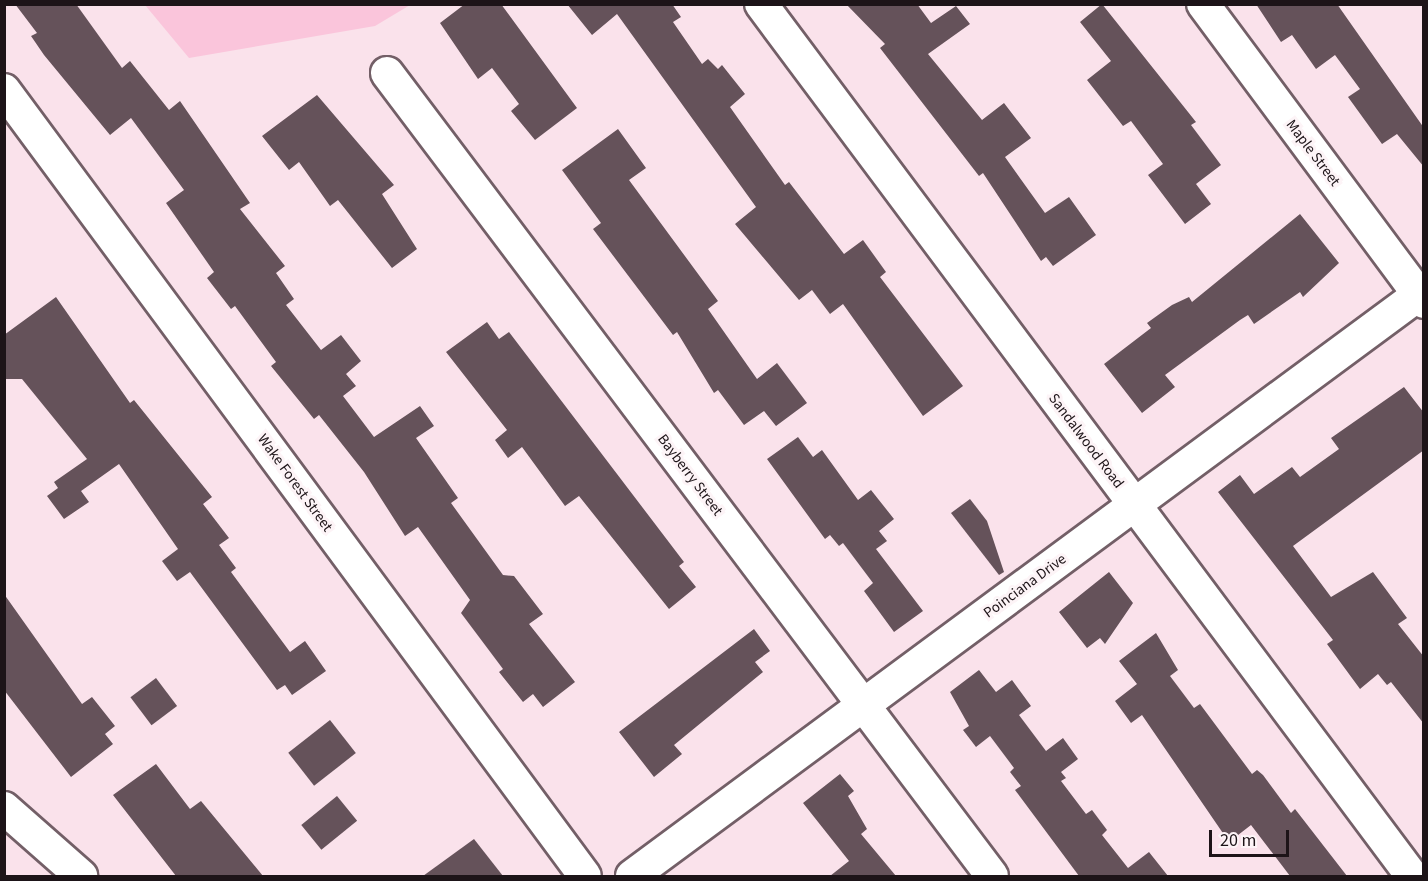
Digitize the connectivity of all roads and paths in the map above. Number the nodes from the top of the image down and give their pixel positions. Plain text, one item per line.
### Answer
1 (761, 4) edge
2 (1203, 4) edge
3 (387, 73) dead end
4 (4, 90) edge
5 (1421, 299) edge
6 (1134, 506) junction
7 (863, 705) junction
8 (4, 808) edge
9 (81, 876) edge
10 (585, 876) edge
11 (632, 876) edge
12 (992, 876) edge
13 (1412, 876) edge

1 - 6 street, Sandalwood Road
2 - 5 street, Maple Street
3 - 7 street, Bayberry Street
4 - 10 street, Wake Forest Street
5 - 6 street, Poinciana Drive
6 - 7 street, Poinciana Drive
6 - 13 street, Sandalwood Road
7 - 11 street, Poinciana Drive
7 - 12 street, Bayberry Street
8 - 9 street

